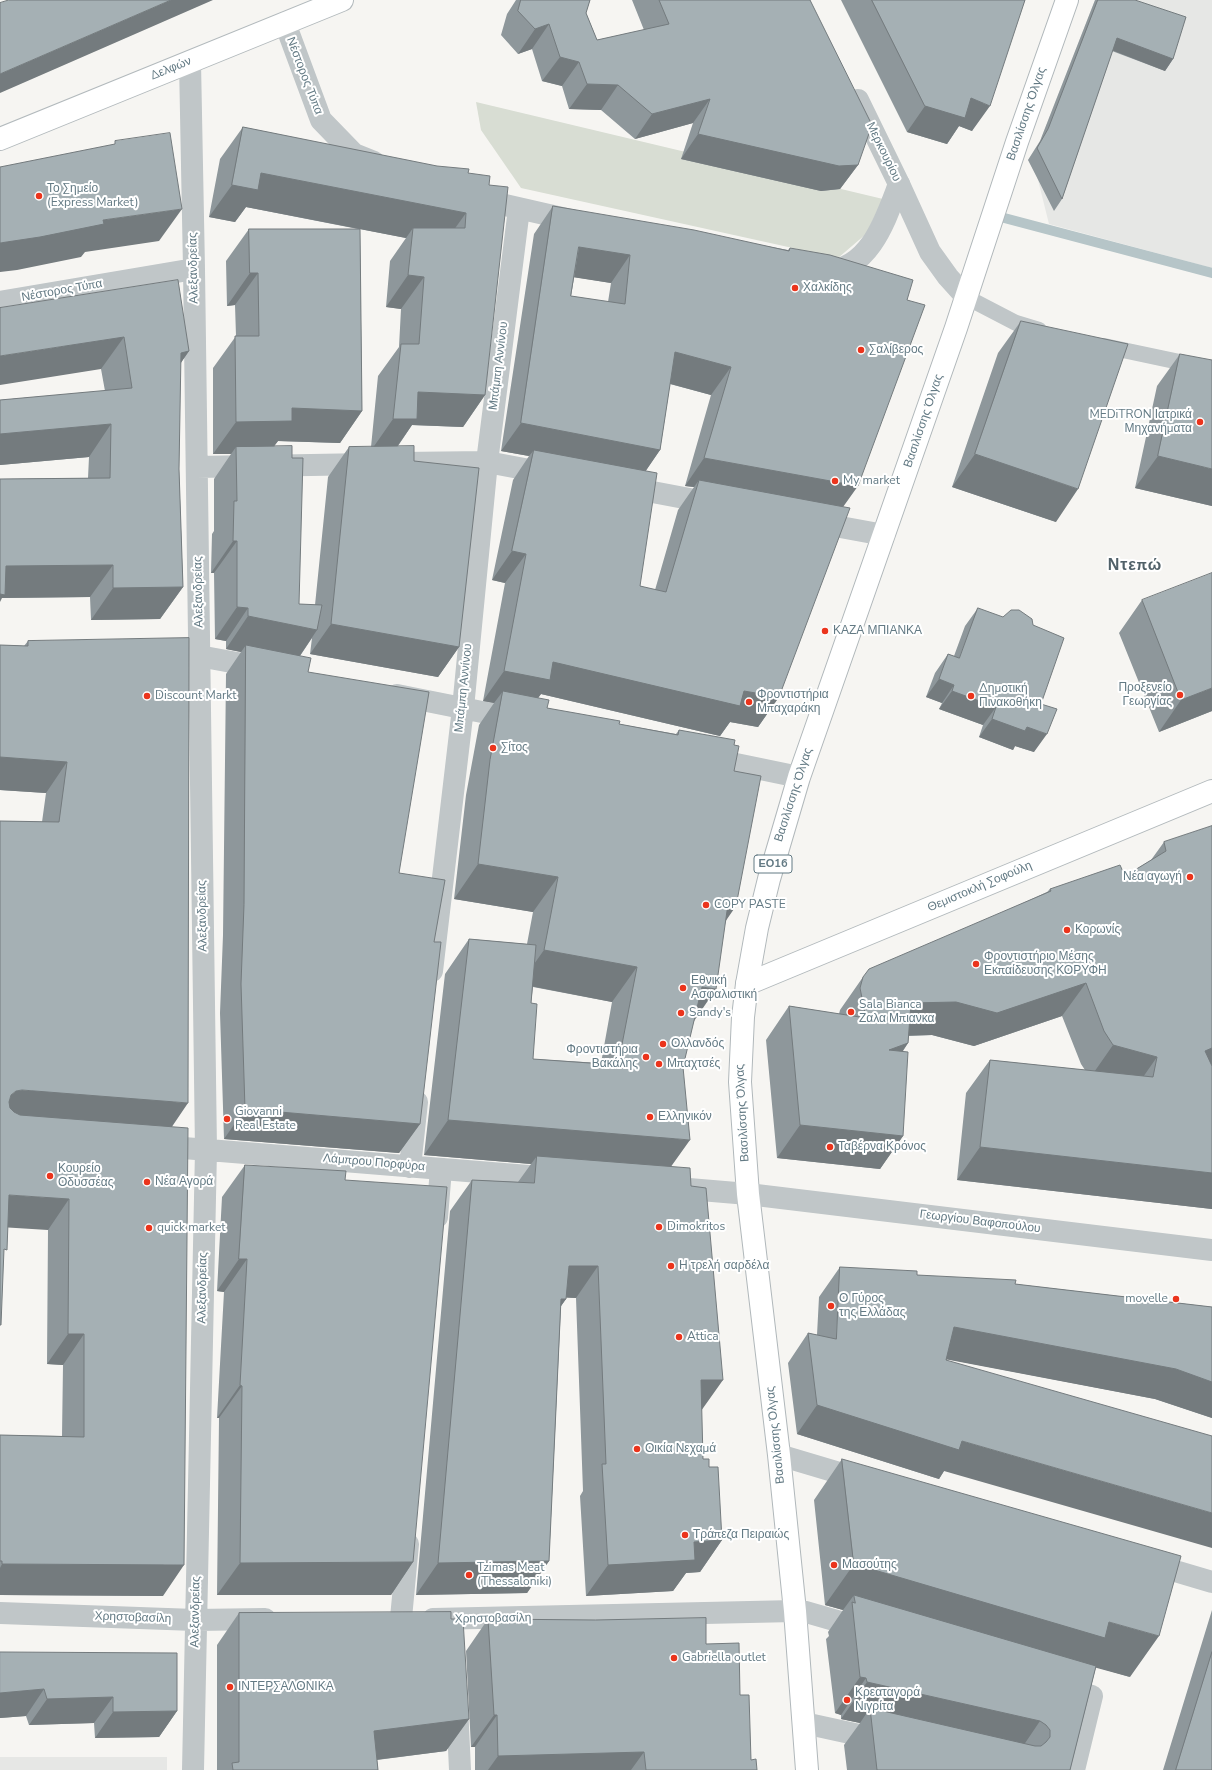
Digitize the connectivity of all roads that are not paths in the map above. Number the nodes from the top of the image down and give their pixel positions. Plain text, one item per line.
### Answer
1 (342, 0) edge
2 (1067, 0) edge
3 (285, 23) junction
4 (190, 62) junction
5 (851, 85) edge
6 (0, 140) edge
7 (395, 171) edge
8 (899, 184) junction
9 (490, 200) edge
10 (519, 209) junction
11 (596, 226) edge
12 (194, 269) junction
13 (807, 270) edge
14 (966, 297) junction
15 (0, 302) edge
16 (1050, 334) edge
17 (1089, 343) edge
18 (1212, 369) edge
19 (487, 462) junction
20 (197, 467) junction
21 (573, 478) edge
22 (604, 484) edge
23 (736, 508) edge
24 (791, 518) edge
25 (884, 535) junction
26 (168, 656) edge
27 (200, 656) junction
28 (285, 672) edge
29 (378, 691) edge
30 (463, 708) junction
31 (533, 722) edge
32 (689, 754) edge
33 (799, 777) junction
34 (1212, 791) edge
35 (747, 984) junction
36 (430, 992) edge
37 (420, 1080) edge
38 (142, 1145) edge
39 (206, 1150) junction
40 (410, 1166) junction
41 (441, 1169) junction
42 (574, 1180) edge
43 (661, 1187) edge
44 (748, 1194) junction
45 (435, 1238) edge
46 (1212, 1250) edge
47 (779, 1455) junction
48 (885, 1486) edge
49 (410, 1523) edge
50 (1128, 1557) edge
51 (1212, 1582) edge
52 (795, 1611) junction
53 (0, 1613) edge
54 (378, 1618) edge
55 (401, 1618) junction
56 (283, 1619) edge
57 (195, 1620) junction
58 (882, 1635) edge
59 (1042, 1682) edge
60 (456, 1687) edge
61 (804, 1723) junction
62 (904, 1745) edge
63 (193, 1770) edge
64 (460, 1770) edge
65 (807, 1770) edge
66 (1074, 1770) edge

1 - 3 main road, Δελφών
2 - 14 main road, Βασιλίσσης Όλγας / ΕΟ16
3 - 4 main road, Δελφών
3 - 7 street, Νέστορος Τύπα
4 - 6 main road, Δελφών
4 - 12 street, Αλεξανδρείας
5 - 8 street, Μερκουρίου
8 - 13 street
8 - 14 street, Μερκουρίου
9 - 10 street
10 - 11 street
10 - 19 street, Μπάμπη Αννίνου
12 - 15 street, Νέστορος Τύπα
12 - 20 street, Αλεξανδρείας
14 - 16 lane
14 - 25 main road, Βασιλίσσης Όλγας / ΕΟ16
17 - 18 lane
19 - 20 street
19 - 21 street
19 - 30 street, Μπάμπη Αννίνου
20 - 27 street, Αλεξανδρείας
22 - 23 street
24 - 25 street
25 - 33 main road, Βασιλίσσης Όλγας / ΕΟ16
26 - 27 street
27 - 28 street
27 - 39 street, Αλεξανδρείας
29 - 30 street
30 - 31 street
30 - 36 street, Μπάμπη Αννίνου
32 - 33 street
33 - 35 main road, Βασιλίσσης Όλγας / ΕΟ16
34 - 35 main road, Θεμιστοκλή Σοφούλη
35 - 44 main road, Βασιλίσσης Όλγας / ΕΟ16
37 - 40 street
38 - 39 street, Λάμπρου Πορφύρα
39 - 40 street, Λάμπρου Πορφύρα
39 - 57 street, Αλεξανδρείας
40 - 41 street, Λάμπρου Πορφύρα
41 - 42 street, Λάμπρου Πορφύρα
41 - 45 street
43 - 44 street
44 - 46 street, Γεωργίου Βαφοπούλου
44 - 47 main road, Βασιλίσσης Όλγας / ΕΟ16
47 - 48 street
47 - 52 main road, Βασιλίσσης Όλγας / ΕΟ16
49 - 55 street
50 - 51 street
52 - 55 street, Χρηστοβασίλη
52 - 58 street, Χρηστοβασίλη
52 - 61 main road, Βασιλίσσης Όλγας / ΕΟ16
53 - 57 street, Χρηστοβασίλη
54 - 55 street, Χρηστοβασίλη
56 - 57 street, Χρηστοβασίλη
57 - 63 street, Αλεξανδρείας
59 - 66 street
60 - 64 street
61 - 62 street
61 - 65 main road, Βασιλίσσης Όλγας / ΕΟ16

